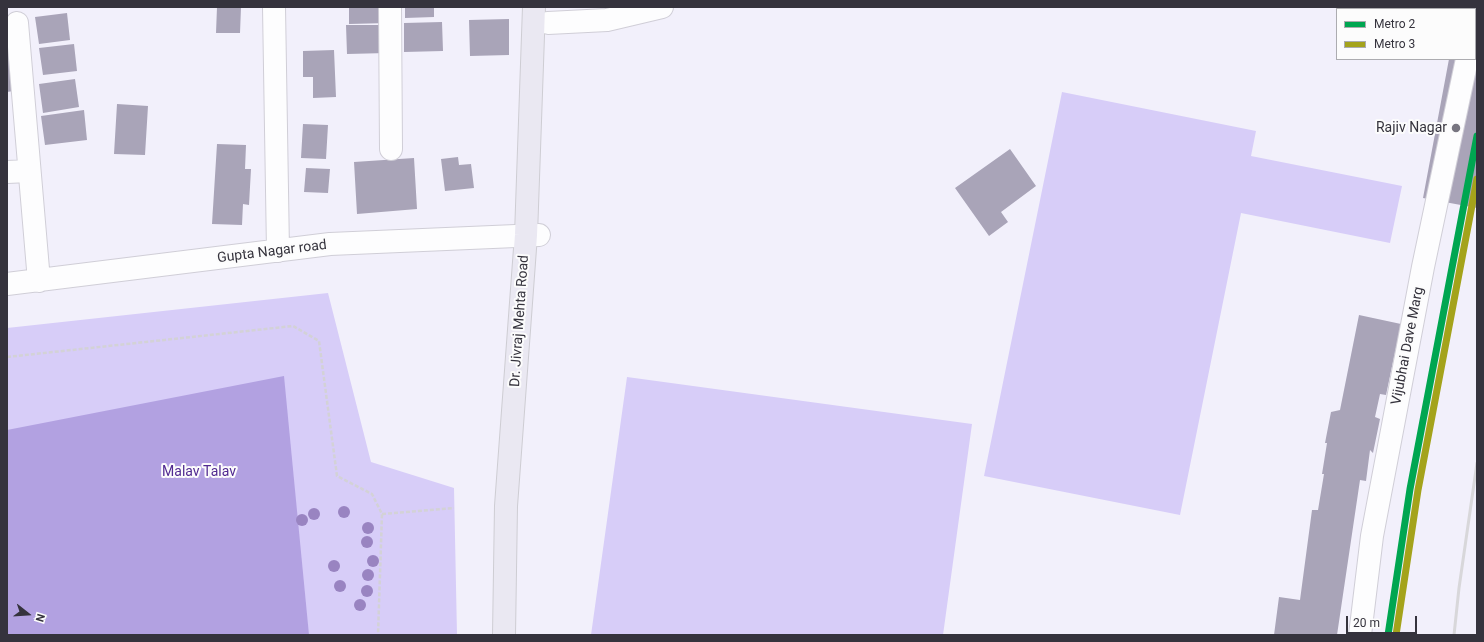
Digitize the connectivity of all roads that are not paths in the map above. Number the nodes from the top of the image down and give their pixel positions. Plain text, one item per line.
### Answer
1 (274, 7) edge
2 (390, 7) edge
3 (662, 7) edge
4 (543, 12) edge
5 (16, 23) dead end
6 (1467, 60) edge
7 (391, 149) dead end
8 (29, 171) junction
9 (7, 172) edge
10 (532, 235) junction
11 (278, 251) junction
12 (39, 280) junction
13 (7, 284) edge
14 (504, 635) edge
15 (518, 635) edge
16 (1360, 635) edge

1 - 11 street
2 - 7 street
3 - 4 street
4 - 10 main road, Dr. Jivraj Mehta Road
5 - 8 street
6 - 16 street, Vijubhai Dave Marg
8 - 9 street
8 - 12 street
10 - 11 street, Gupta Nagar road
10 - 14 main road, Dr. Jivraj Mehta Road
10 - 15 main road
11 - 12 street, Gupta Nagar road
12 - 13 street, Gupta Nagar road

